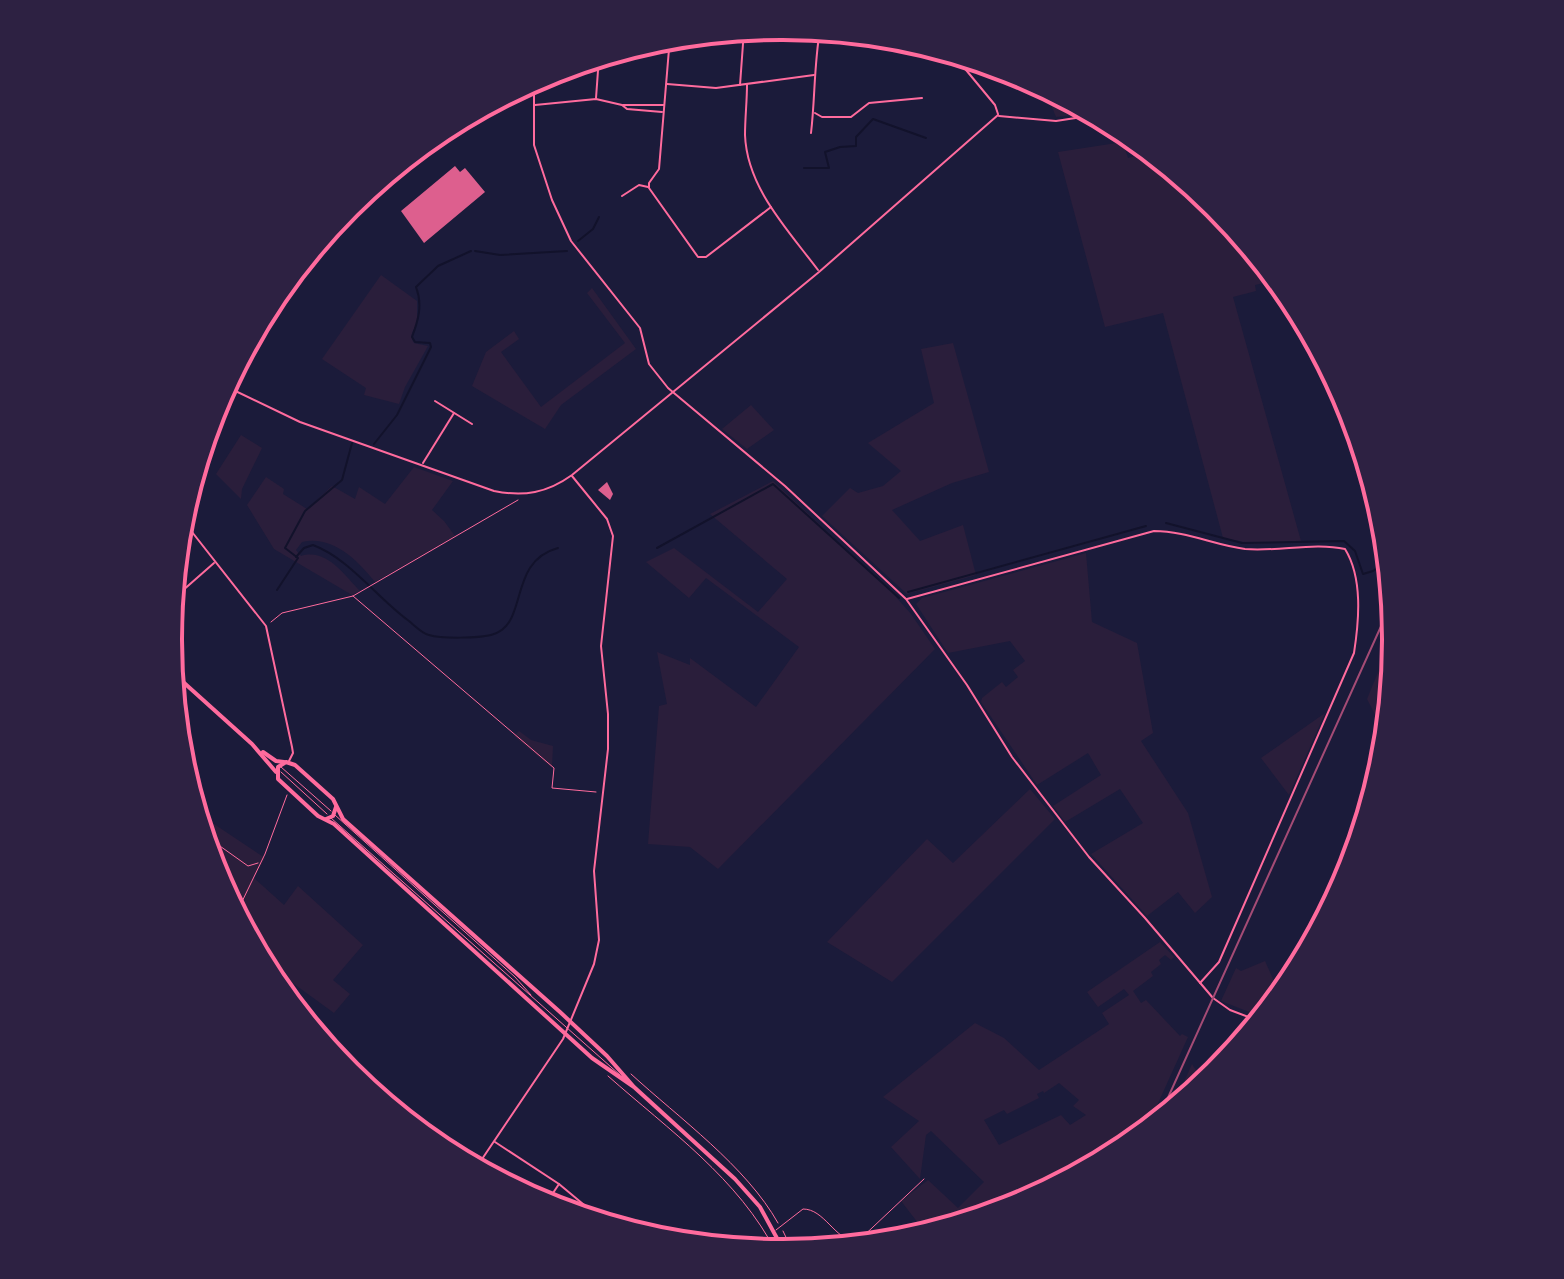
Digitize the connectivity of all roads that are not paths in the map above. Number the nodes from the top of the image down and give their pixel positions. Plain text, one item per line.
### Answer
1 (743, 41) edge
2 (819, 41) edge
3 (669, 51) edge
4 (962, 68) edge
5 (598, 69) edge
6 (814, 75) junction
7 (666, 84) junction
8 (747, 85) junction
9 (739, 86) junction
10 (534, 94) edge
11 (922, 98) dead end
12 (596, 99) junction
13 (534, 105) junction
14 (622, 105) junction
15 (664, 105) junction
16 (664, 112) junction
17 (815, 113) junction
18 (998, 115) junction
19 (1078, 118) edge
20 (811, 133) dead end
21 (649, 188) junction
22 (622, 196) dead end
23 (771, 207) junction
24 (819, 272) junction
25 (236, 391) edge
26 (672, 391) junction
27 (435, 401) dead end
28 (454, 413) junction
29 (472, 424) dead end
30 (422, 464) junction
31 (572, 475) junction
32 (192, 533) edge
33 (215, 562) junction
34 (185, 588) edge
35 (906, 599) junction
36 (184, 683) edge
37 (271, 760) junction
38 (281, 766) junction
39 (336, 807) junction
40 (330, 817) junction
41 (1199, 983) junction
42 (1248, 1017) edge
43 (568, 1024) junction
44 (564, 1033) junction
45 (634, 1087) junction
46 (494, 1141) junction
47 (482, 1159) edge
48 (924, 1179) dead end
49 (559, 1184) junction
50 (553, 1193) edge
51 (584, 1205) edge
52 (774, 1232) junction
53 (867, 1233) edge
54 (839, 1236) edge
55 (778, 1239) edge

1 - 9 street
2 - 6 street
3 - 7 street
4 - 18 street
5 - 12 street
6 - 8 street
6 - 17 street
7 - 9 street
7 - 15 street
8 - 9 street
8 - 23 street
10 - 13 street
11 - 17 street
12 - 13 street
12 - 14 street
13 - 26 street
14 - 15 street
14 - 16 street
15 - 16 street
16 - 21 street
17 - 20 street
18 - 19 street
18 - 24 street
21 - 22 street
21 - 23 street
23 - 24 street
24 - 26 street
25 - 30 street
26 - 31 street
26 - 35 street
27 - 28 street
28 - 29 street
28 - 30 street
30 - 31 street
31 - 43 street
32 - 33 street
33 - 34 street
33 - 38 street
35 - 41 street
35 - 41 street
36 - 37 main road
37 - 38 main road
37 - 38 main road
38 - 39 main road
38 - 40 lane
38 - 40 main road
39 - 40 main road
39 - 43 main road
40 - 43 lane
40 - 44 main road
41 - 42 street
43 - 44 street
43 - 45 main road
44 - 45 main road
44 - 46 street
45 - 52 main road
46 - 47 street
46 - 49 street
48 - 53 lane
49 - 50 street
49 - 51 street
52 - 54 lane
52 - 55 main road

